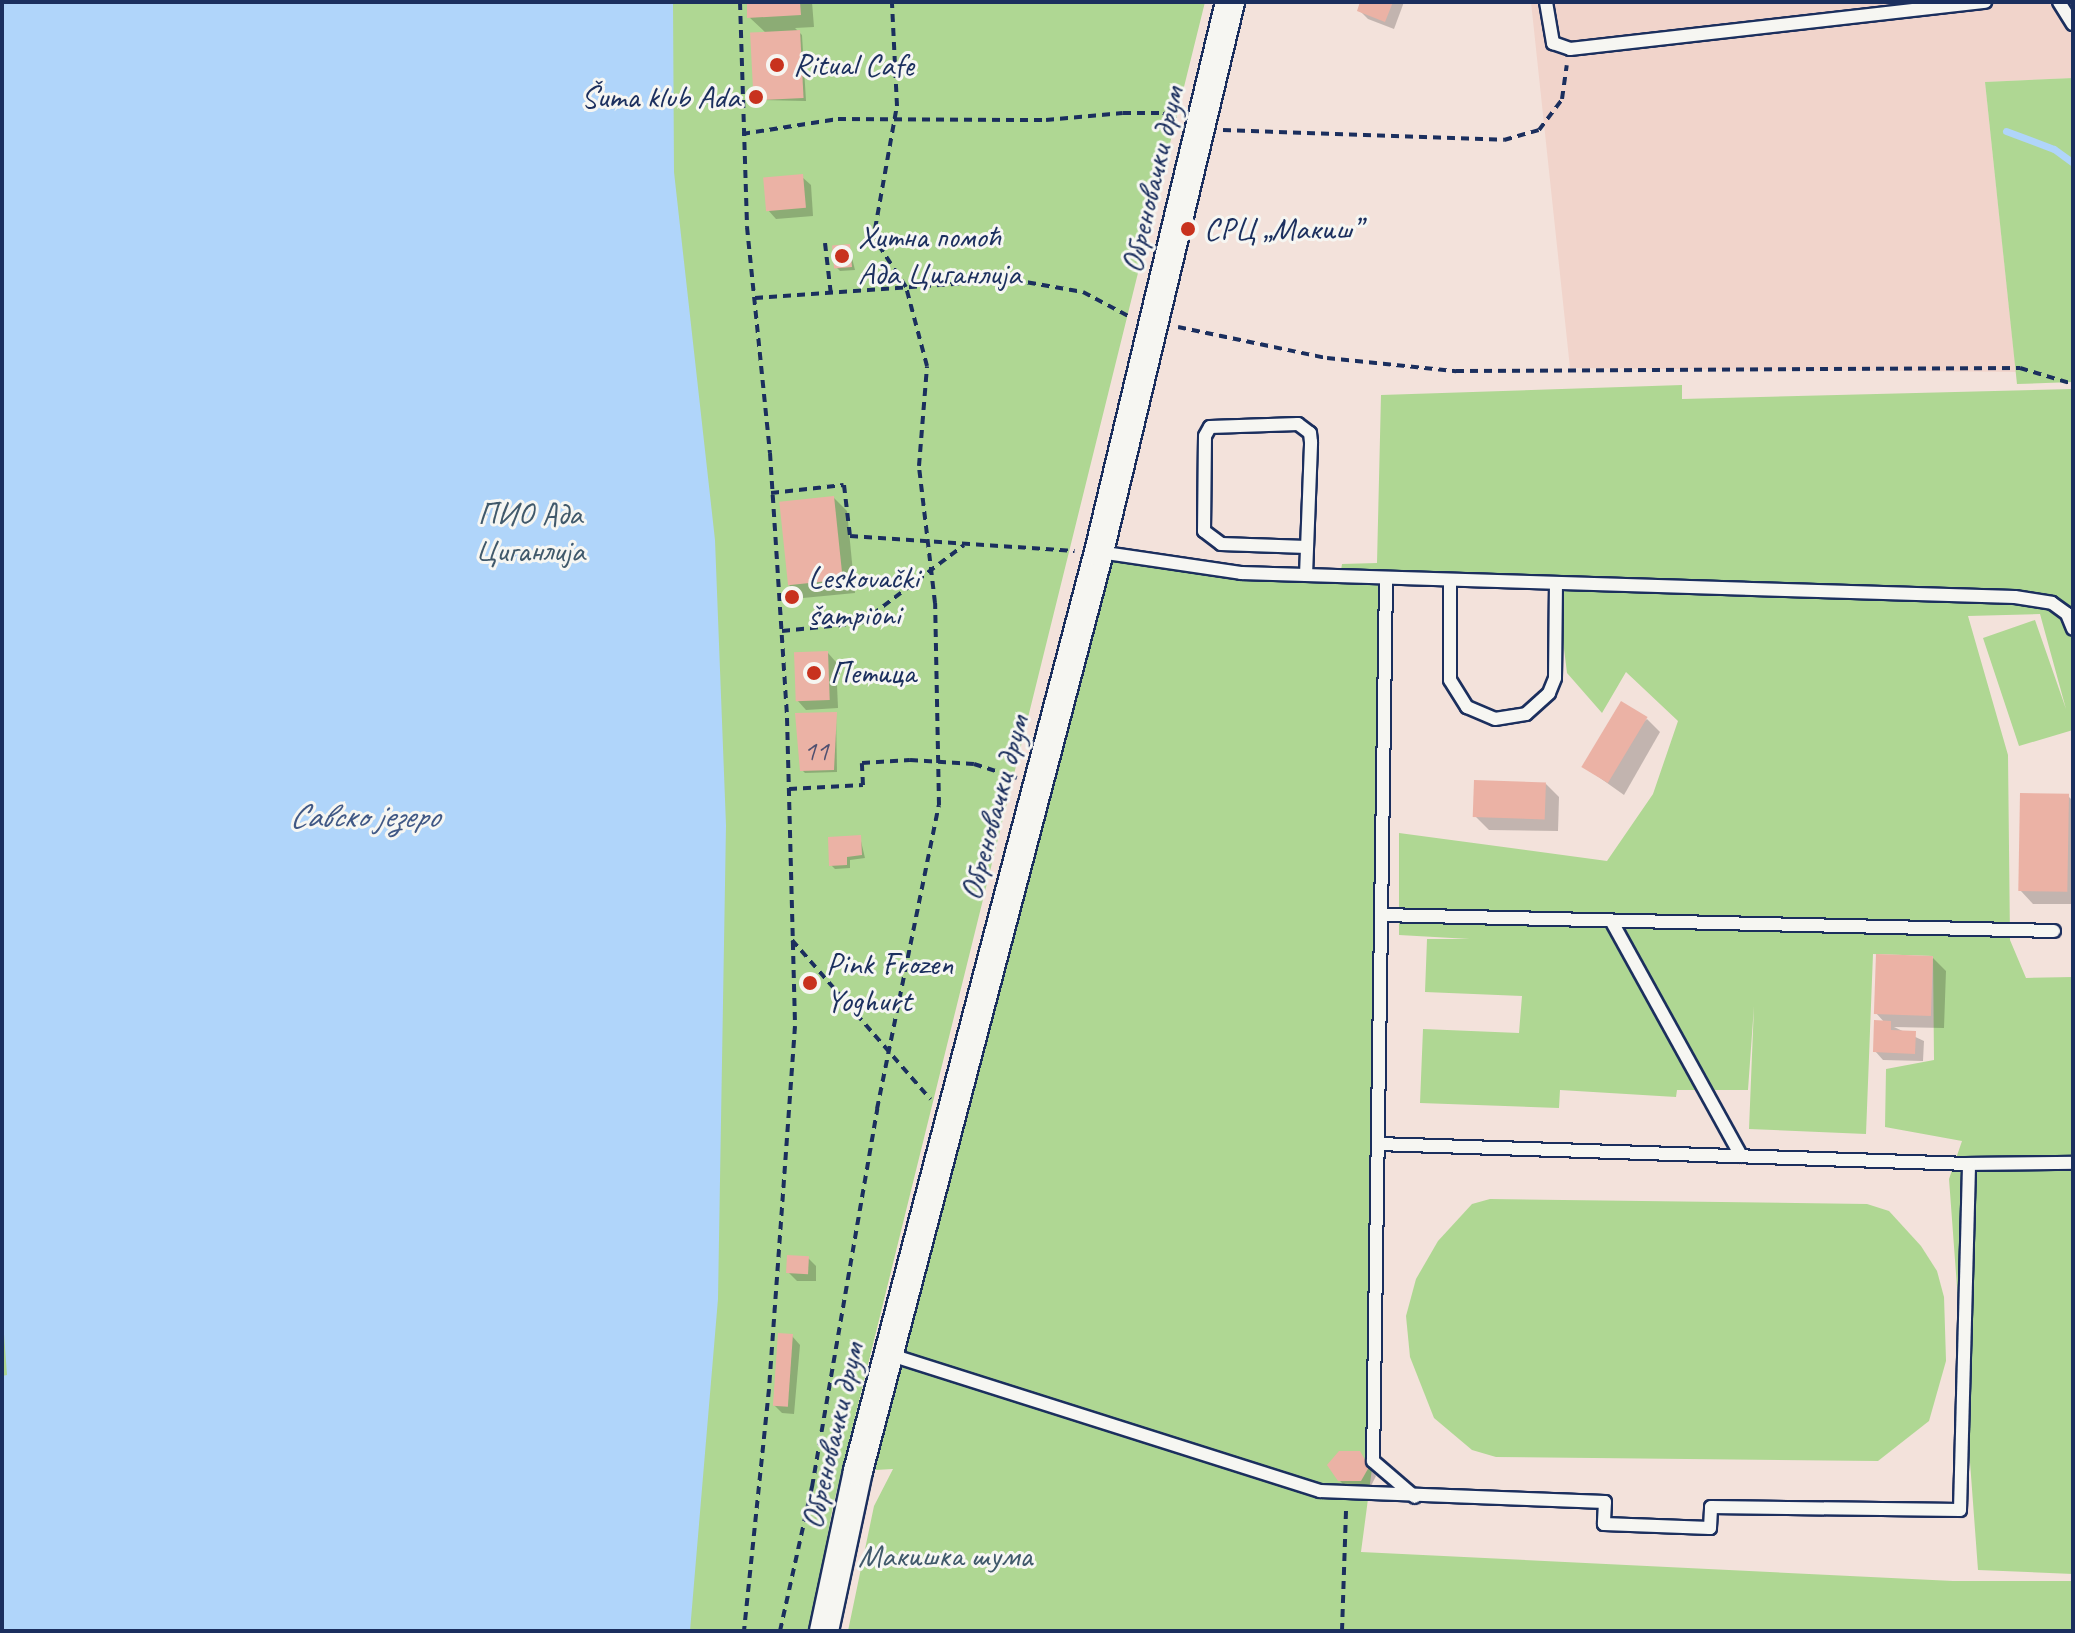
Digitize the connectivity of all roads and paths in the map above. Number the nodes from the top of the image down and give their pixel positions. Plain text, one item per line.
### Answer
1 (740, 2) edge
2 (892, 2) edge
3 (1230, 2) edge
4 (1546, 2) edge
5 (1985, 2) edge
6 (2059, 2) edge
7 (2073, 24) edge
8 (1570, 49) junction
9 (1163, 113) dead end
10 (896, 121) junction
11 (1200, 129) junction
12 (742, 134) junction
13 (825, 243) dead end
14 (906, 287) junction
15 (831, 295) junction
16 (755, 298) junction
17 (1152, 329) junction
18 (2073, 384) edge
19 (771, 493) junction
20 (927, 544) junction
21 (964, 545) junction
22 (1307, 547) junction
23 (1099, 552) junction
24 (930, 571) junction
25 (1306, 575) junction
26 (1386, 578) junction
27 (1450, 581) junction
28 (1556, 584) junction
29 (2073, 629) edge
30 (782, 631) junction
31 (940, 760) junction
32 (1036, 784) junction
33 (789, 789) junction
34 (1381, 915) junction
35 (1612, 922) junction
36 (2054, 931) dead end
37 (792, 940) junction
38 (888, 1053) junction
39 (948, 1119) junction
40 (1380, 1144) junction
41 (1741, 1156) junction
42 (2073, 1163) edge
43 (1969, 1164) junction
44 (887, 1354) junction
45 (1347, 1493) junction
46 (1415, 1497) junction
47 (744, 1631) edge
48 (780, 1631) edge
49 (824, 1631) edge
50 (1342, 1631) edge

1 - 12 path
2 - 10 path
3 - 11 street, Обреновачки друм
4 - 8 lane
5 - 8 lane
6 - 7 lane
8 - 11 path
9 - 10 path
10 - 12 path
10 - 14 path
11 - 17 street, Обреновачки друм
12 - 16 path
13 - 15 path
14 - 15 path
14 - 17 path
14 - 20 path
15 - 16 path
16 - 19 path
17 - 18 path
17 - 23 street, Обреновачки друм
19 - 20 path
19 - 30 path
20 - 21 path
20 - 24 path
21 - 23 path
21 - 24 path
22 - 22 lane
22 - 25 lane
23 - 25 lane
23 - 32 street, Обреновачки друм
24 - 30 path
24 - 31 path
25 - 26 lane
26 - 27 lane
26 - 34 lane
27 - 28 lane
27 - 28 lane
28 - 29 lane
30 - 33 path
31 - 32 path
31 - 33 path
31 - 38 path
32 - 39 street, Обреновачки друм
33 - 37 path
34 - 35 lane
34 - 40 lane
35 - 36 lane
35 - 41 lane
37 - 38 path
37 - 47 path
38 - 39 path
38 - 48 path
39 - 44 street, Обреновачки друм
40 - 41 lane
40 - 46 lane
41 - 43 lane
42 - 43 lane
43 - 46 lane
44 - 45 lane
44 - 49 street, Обреновачки друм
45 - 46 lane
45 - 50 path

